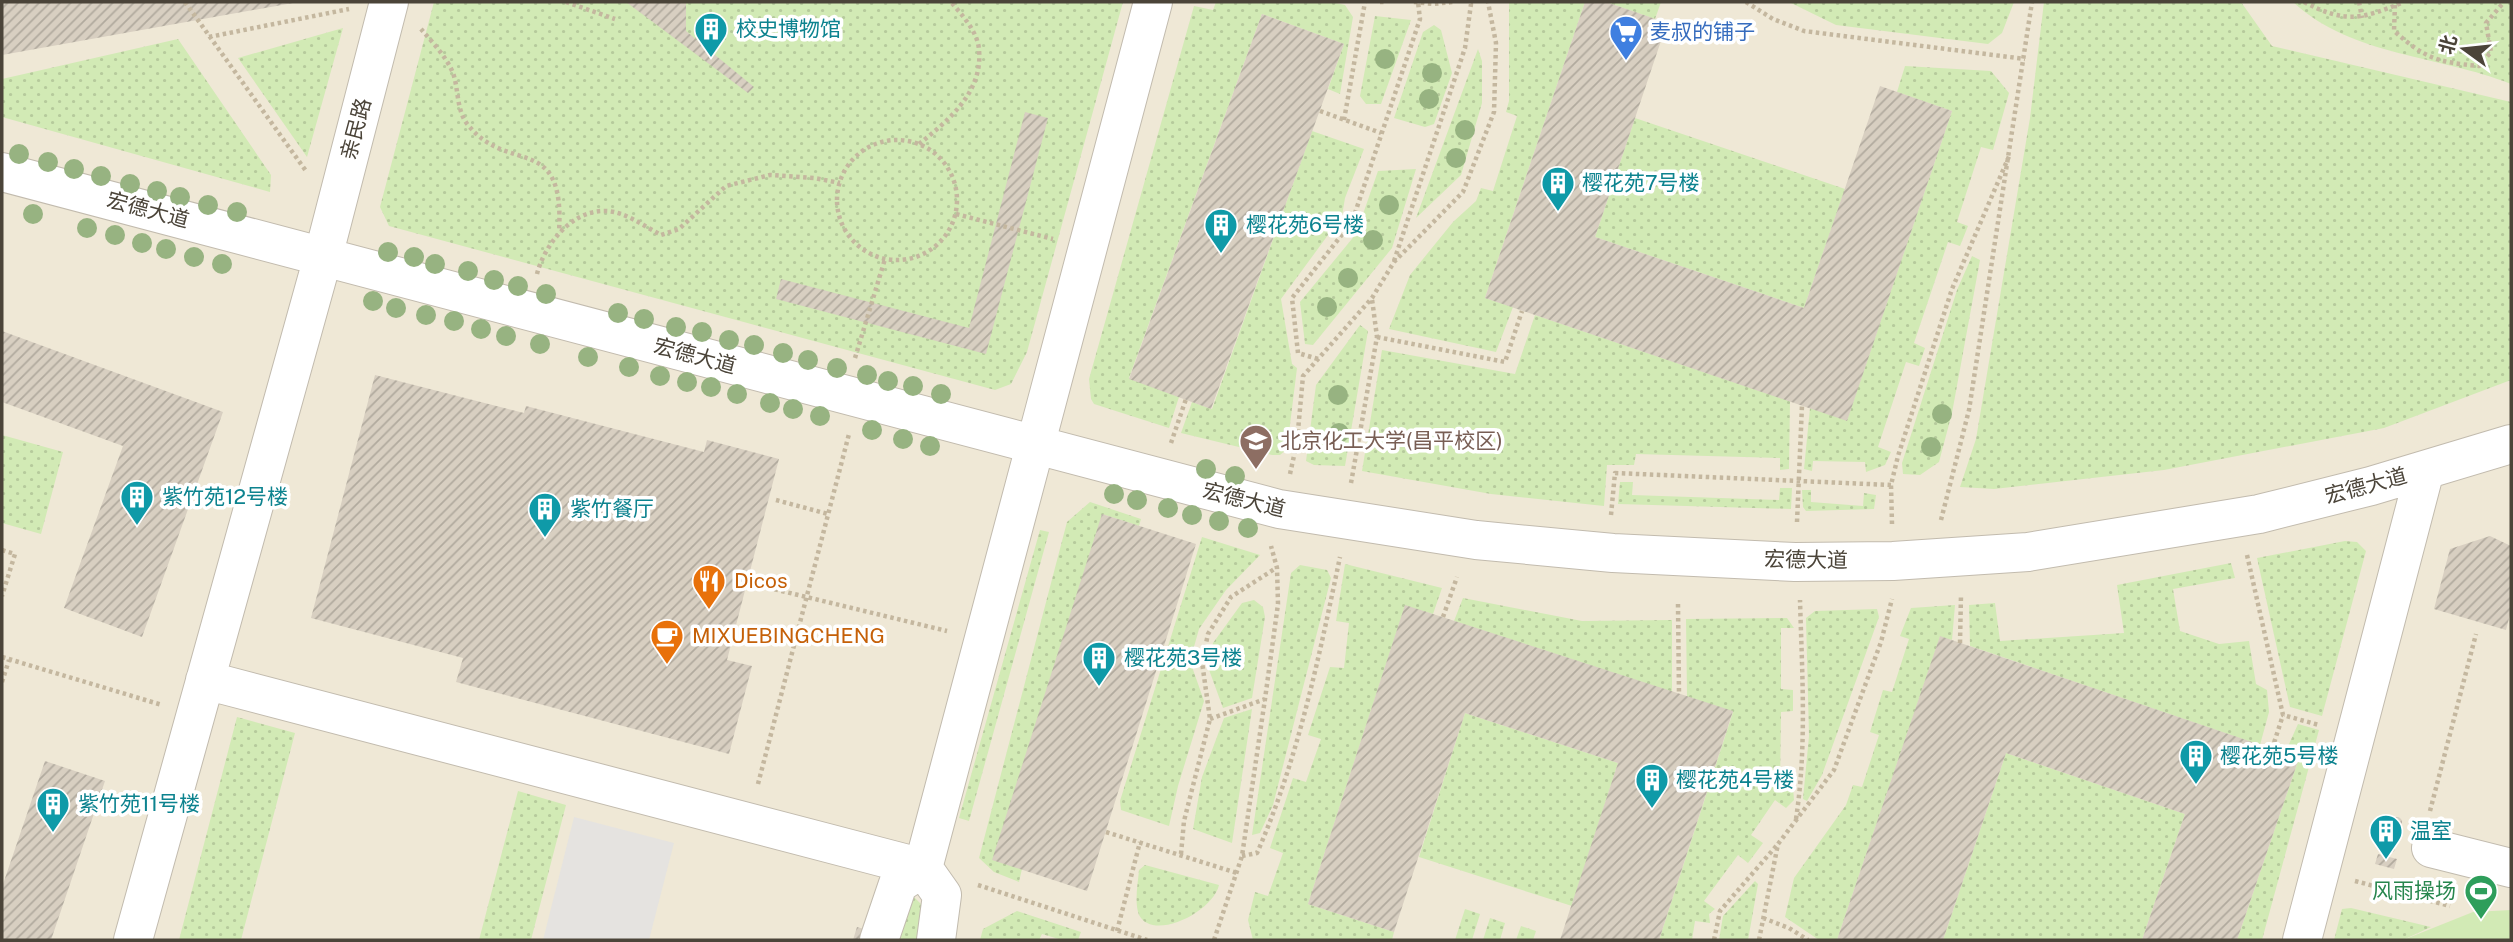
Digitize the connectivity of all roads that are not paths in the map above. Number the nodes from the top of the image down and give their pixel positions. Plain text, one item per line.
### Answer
1 (1153, 2) edge
2 (389, 10) edge
3 (2, 172) edge
4 (323, 257) junction
5 (2511, 444) edge
6 (1037, 446) junction
7 (2425, 470) junction
8 (205, 680) junction
9 (2431, 848) road end
10 (923, 868) junction
11 (2511, 868) edge
12 (133, 940) edge
13 (879, 940) edge
14 (936, 940) edge
15 (2302, 940) edge

1 - 6 street
2 - 4 street, 亲民路
3 - 4 street, 宏德大道
4 - 6 street, 宏德大道
4 - 8 street, 亲民路
5 - 7 street, 宏德大道
6 - 7 street, 宏德大道
6 - 10 street
7 - 15 street
8 - 10 street
8 - 12 street, 亲民路
9 - 11 street
10 - 13 street
10 - 14 street

